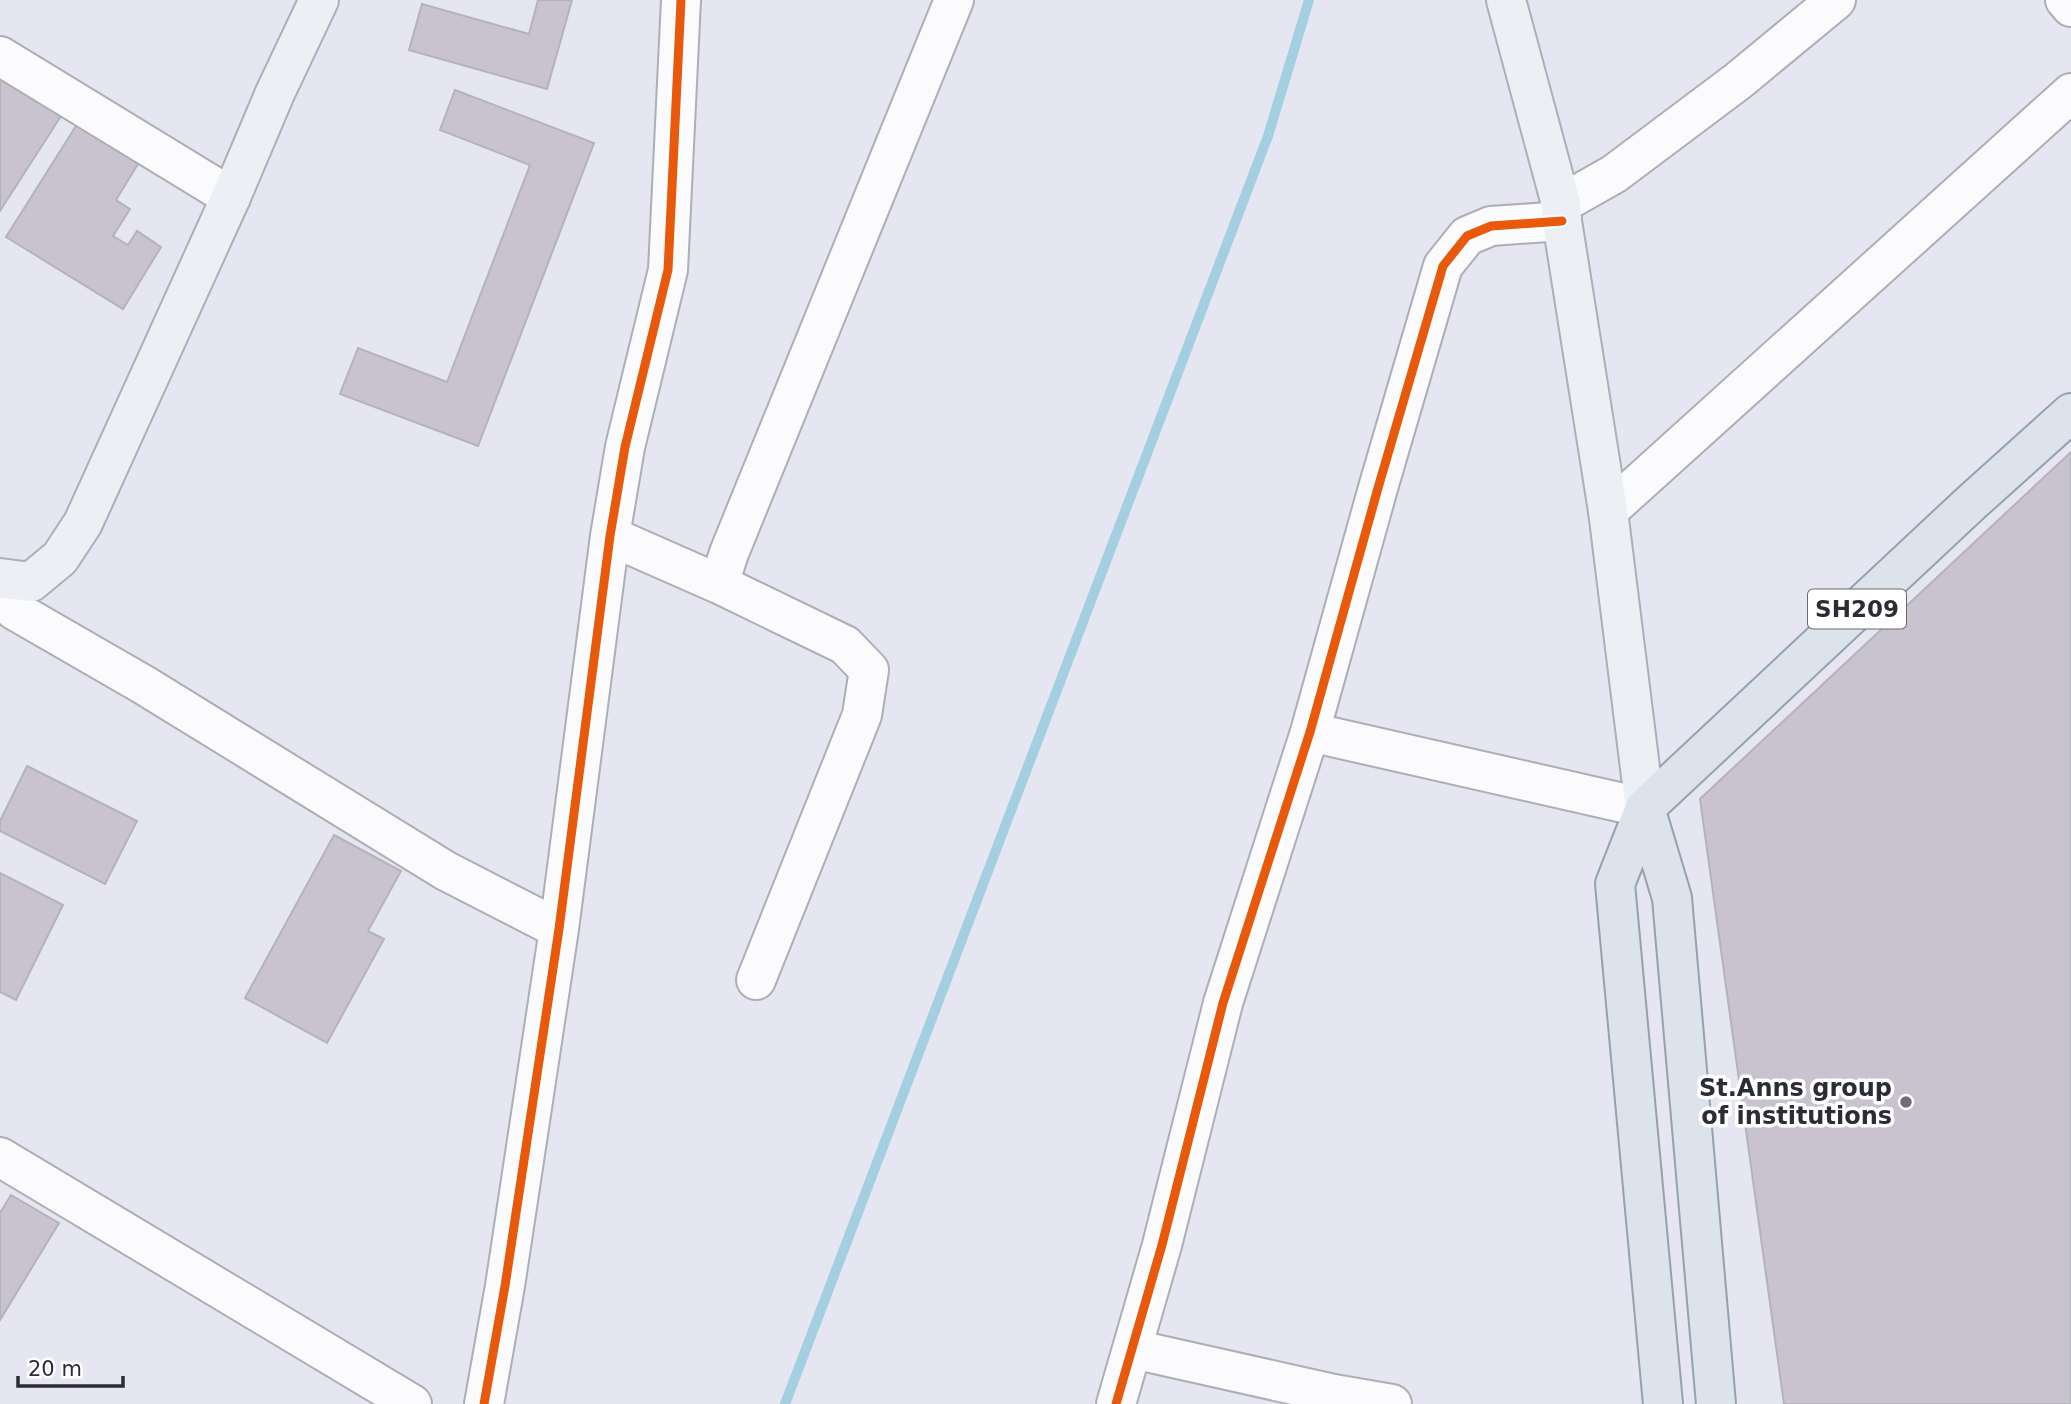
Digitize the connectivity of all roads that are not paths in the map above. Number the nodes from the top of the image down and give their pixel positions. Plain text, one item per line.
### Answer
1 (319, 0) edge
2 (681, 0) edge
3 (954, 0) edge
4 (1506, 0) edge
5 (1836, 0) edge
6 (2065, 0) edge
7 (2071, 7) edge
8 (0, 56) edge
9 (2071, 93) edge
10 (231, 197) junction
11 (1561, 213) junction
12 (2071, 413) edge
13 (1608, 511) junction
14 (610, 536) junction
15 (719, 584) junction
16 (11, 601) edge
17 (1310, 732) junction
18 (1645, 808) junction
19 (559, 929) junction
20 (756, 980) dead end
21 (0, 1157) edge
22 (1133, 1349) junction
23 (412, 1404) edge
24 (484, 1404) edge
25 (1116, 1404) edge
26 (1392, 1404) edge
27 (1663, 1404) edge
28 (1716, 1404) edge

1 - 10 main road
2 - 14 street
3 - 15 street
4 - 11 main road
5 - 11 street
6 - 7 street
8 - 10 street
9 - 13 street
10 - 16 main road
11 - 13 main road
11 - 17 street
12 - 18 main road, SH209
13 - 18 main road
14 - 15 street
14 - 19 street
15 - 20 street
16 - 19 street
17 - 18 street
17 - 22 street
18 - 27 main road
18 - 28 main road
19 - 24 street
21 - 23 street
22 - 25 street
22 - 26 street

